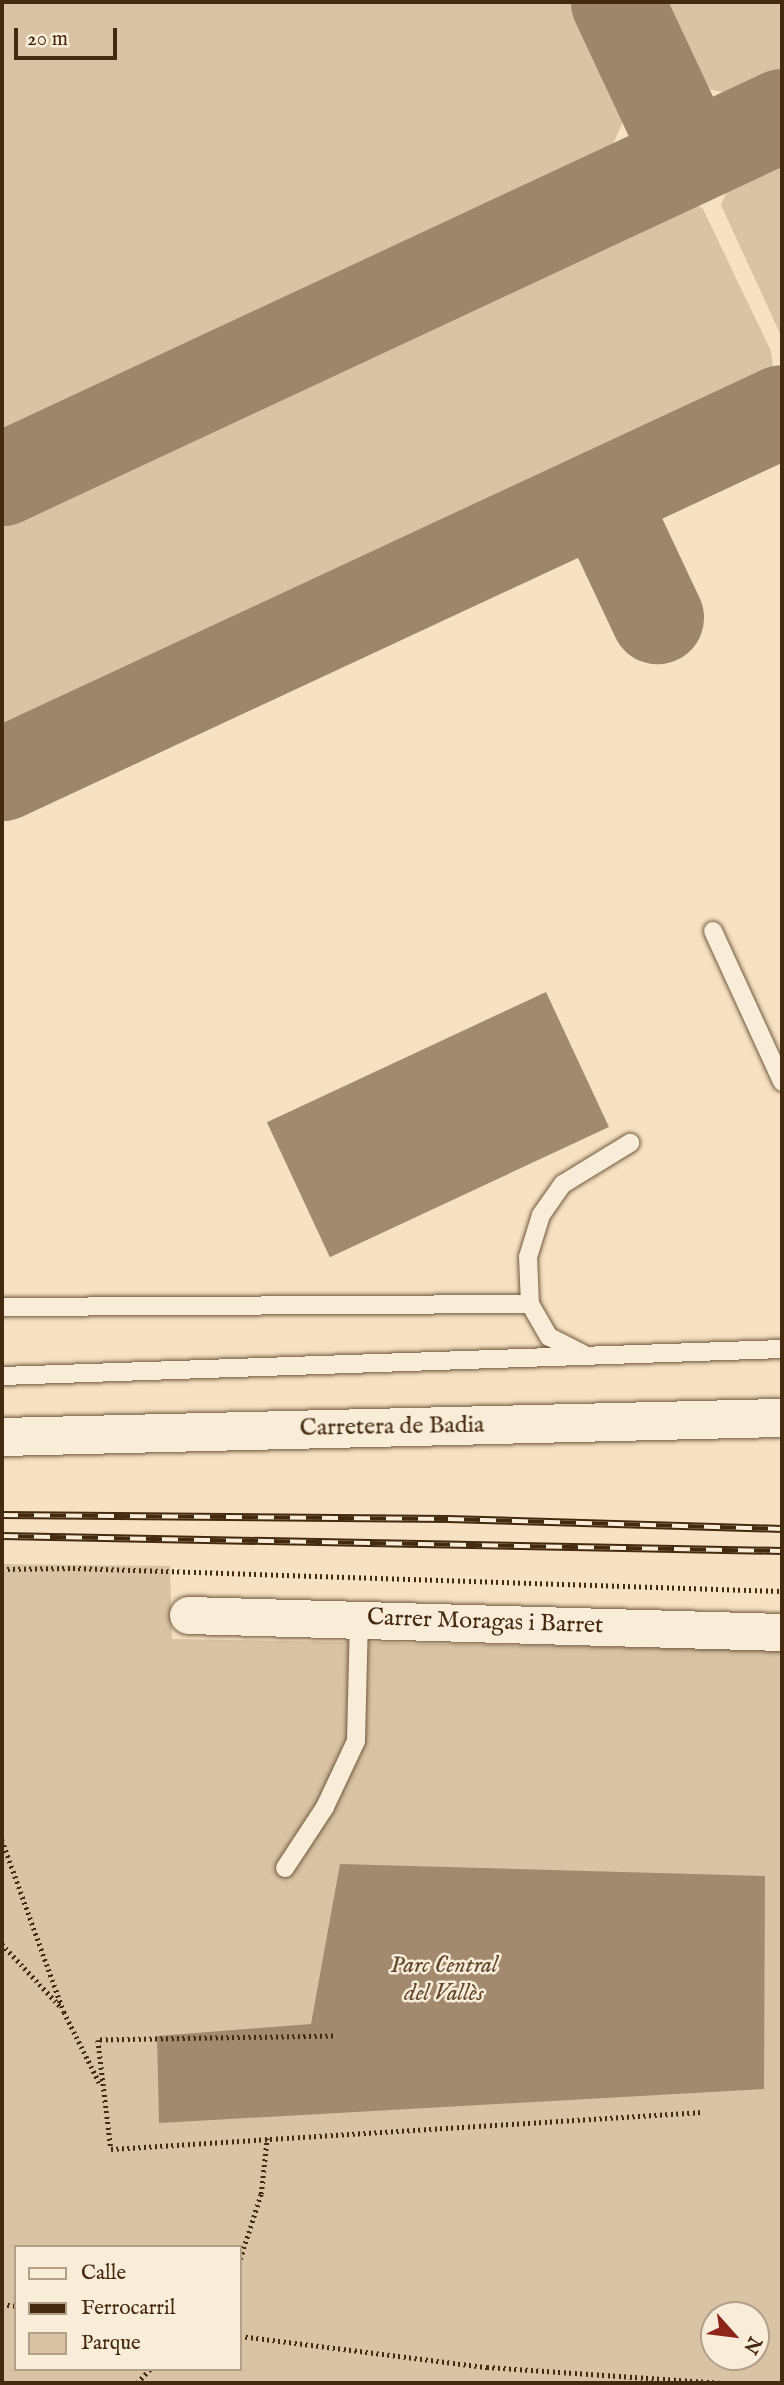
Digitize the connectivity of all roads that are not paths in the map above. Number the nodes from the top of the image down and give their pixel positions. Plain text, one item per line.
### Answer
1 (713, 931) dead end
2 (782, 1082) edge
3 (629, 1143) dead end
4 (530, 1304) junction
5 (2, 1307) edge
6 (782, 1349) edge
7 (586, 1356) junction
8 (2, 1376) edge
9 (782, 1418) edge
10 (2, 1437) edge
11 (188, 1615) dead end
12 (359, 1618) junction
13 (782, 1632) edge
14 (285, 1868) dead end

1 - 2 lane
3 - 4 lane
4 - 5 lane
4 - 7 lane
6 - 7 lane
7 - 8 lane
9 - 10 street, Carretera de Badia
11 - 12 street, Carrer Moragas i Barret
12 - 13 street, Carrer Moragas i Barret
12 - 14 lane

